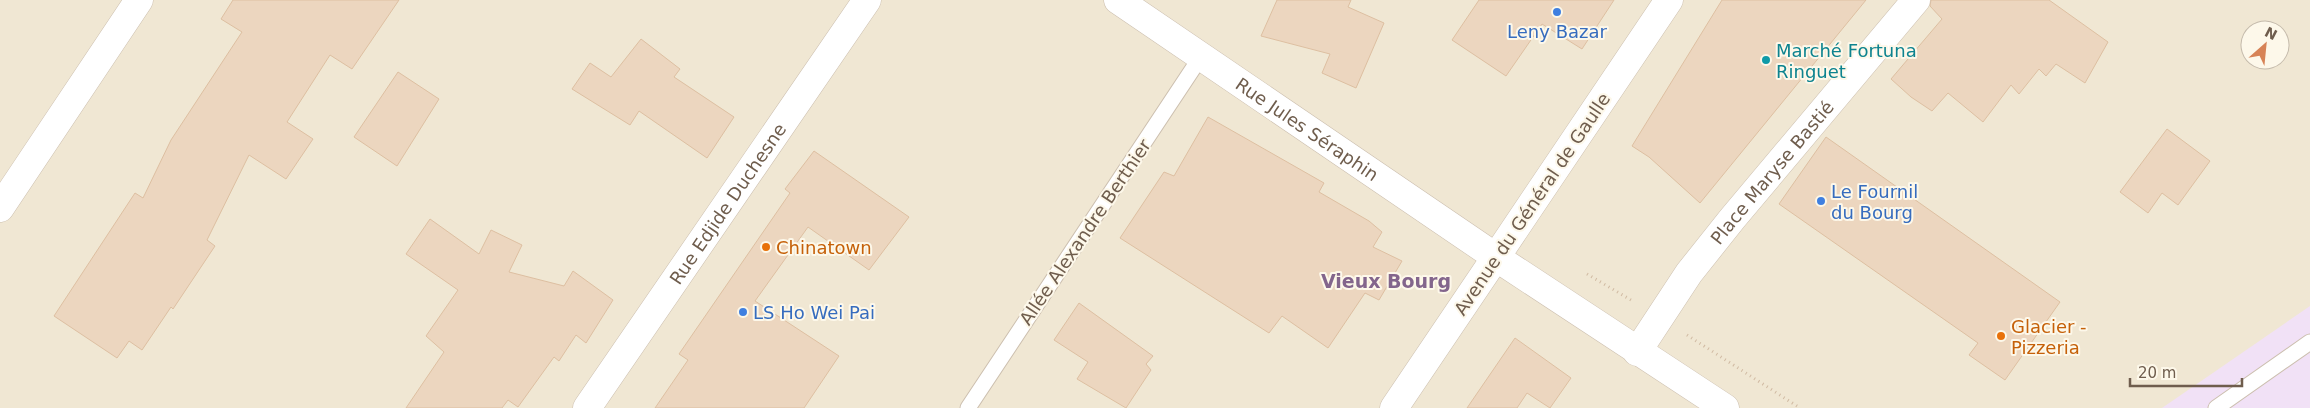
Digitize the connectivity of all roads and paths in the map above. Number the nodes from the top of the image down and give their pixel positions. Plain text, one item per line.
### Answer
1 (139, 0) edge
2 (867, 0) edge
3 (1118, 0) edge
4 (1669, 0) edge
5 (1916, 0) edge
6 (1202, 55) junction
7 (0, 208) edge
8 (1496, 258) junction
9 (2310, 342) edge
10 (1638, 352) junction
11 (587, 408) edge
12 (968, 408) edge
13 (1394, 408) edge
14 (1725, 408) edge
15 (2216, 408) edge

1 - 7 street
2 - 11 street, Rue Edjide Duchesne
3 - 6 street, Rue Jules Séraphin
4 - 8 street, Avenue du Général de Gaulle
5 - 10 street, Place Maryse Bastié
6 - 8 street, Rue Jules Séraphin
6 - 12 lane, Allée Alexandre Berthier
8 - 10 street, Rue Jules Séraphin
8 - 13 street, Avenue du Général de Gaulle
9 - 15 lane
10 - 14 street, Rue Jules Séraphin

